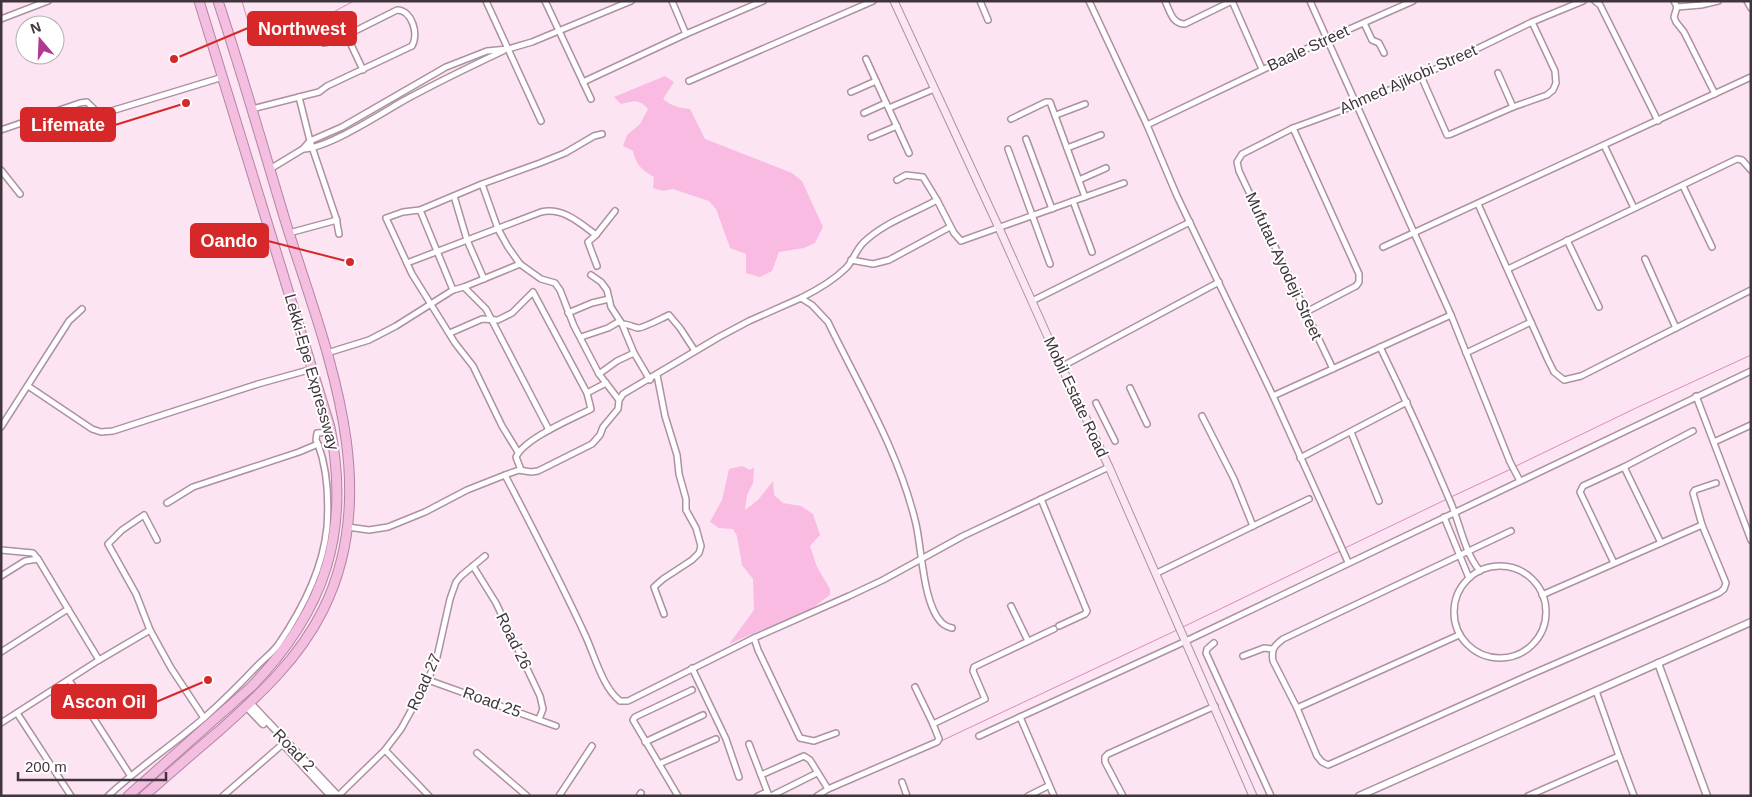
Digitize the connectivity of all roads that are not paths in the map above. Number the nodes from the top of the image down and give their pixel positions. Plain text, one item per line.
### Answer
1 (48, 1) edge
2 (199, 1) edge
3 (218, 1) edge
4 (486, 1) edge
5 (545, 1) edge
6 (631, 1) edge
7 (672, 1) edge
8 (763, 1) edge
9 (872, 1) edge
10 (894, 1) edge
11 (980, 1) edge
12 (1089, 1) edge
13 (1165, 1) edge
14 (1232, 1) edge
15 (1310, 1) edge
16 (1393, 1) edge
17 (1413, 1) edge
18 (1583, 1) edge
19 (1595, 1) edge
20 (1718, 1) edge
21 (1747, 1) edge
22 (1676, 4) edge
23 (1396, 8) junction
24 (1751, 8) edge
25 (1, 19) edge
26 (988, 20) dead end
27 (1532, 22) junction
28 (1364, 23) junction
29 (560, 32) junction
30 (346, 34) junction
31 (686, 34) junction
32 (1327, 39) junction
33 (324, 43) dead end
34 (508, 49) junction
35 (1384, 53) dead end
36 (866, 59) dead end
37 (1262, 69) junction
38 (363, 70) junction
39 (1498, 73) dead end
40 (1421, 76) junction
41 (224, 77) junction
42 (1751, 77) edge
43 (689, 81) dead end
44 (876, 81) junction
45 (583, 82) junction
46 (934, 89) junction
47 (851, 92) dead end
48 (399, 94) junction
49 (1715, 94) junction
50 (299, 97) junction
51 (591, 99) dead end
52 (402, 102) junction
53 (1085, 104) dead end
54 (1356, 105) junction
55 (888, 106) junction
56 (1513, 107) junction
57 (252, 109) junction
58 (864, 113) dead end
59 (1056, 115) junction
60 (1011, 119) dead end
61 (541, 121) dead end
62 (1658, 121) junction
63 (1147, 125) junction
64 (897, 126) junction
65 (1293, 128) junction
66 (1, 130) edge
67 (602, 134) dead end
68 (1101, 135) dead end
69 (871, 137) dead end
70 (1026, 139) dead end
71 (310, 141) junction
72 (1604, 145) junction
73 (1067, 148) junction
74 (303, 149) junction
75 (312, 149) junction
76 (1008, 150) dead end
77 (909, 153) dead end
78 (1237, 162) joint
79 (1106, 168) dead end
80 (1, 170) edge
81 (270, 170) junction
82 (1751, 170) edge
83 (897, 180) dead end
84 (1079, 180) junction
85 (1124, 183) dead end
86 (482, 184) junction
87 (1684, 186) junction
88 (20, 194) dead end
89 (454, 196) junction
90 (1085, 197) junction
91 (937, 200) junction
92 (1073, 201) junction
93 (1478, 204) junction
94 (1634, 208) junction
95 (1052, 209) junction
96 (420, 210) junction
97 (614, 211) dead end
98 (1033, 216) junction
99 (337, 220) junction
100 (1190, 222) junction
101 (950, 227) junction
102 (999, 228) junction
103 (498, 229) junction
104 (289, 233) junction
105 (339, 234) dead end
106 (1414, 234) junction
107 (596, 235) junction
108 (467, 240) junction
109 (1567, 240) junction
110 (1382, 247) dead end
111 (1712, 247) dead end
112 (436, 251) junction
113 (1092, 252) dead end
114 (1645, 259) dead end
115 (852, 260) junction
116 (407, 263) junction
117 (520, 264) junction
118 (1050, 264) dead end
119 (597, 266) dead end
120 (1508, 269) junction
121 (591, 274) dead end
122 (484, 279) junction
123 (1219, 282) junction
124 (464, 287) junction
125 (453, 290) junction
126 (1751, 290) edge
127 (801, 298) junction
128 (609, 299) junction
129 (1032, 301) junction
130 (430, 304) junction
131 (1599, 308) dead end
132 (82, 309) dead end
133 (1306, 312) junction
134 (568, 313) junction
135 (1451, 315) junction
136 (491, 320) junction
137 (621, 322) junction
138 (1531, 322) junction
139 (1676, 328) junction
140 (450, 333) junction
141 (581, 337) junction
142 (1380, 347) junction
143 (695, 351) junction
144 (327, 353) junction
145 (634, 353) junction
146 (1466, 353) junction
147 (1061, 367) junction
148 (313, 368) junction
149 (1333, 369) junction
150 (1751, 371) edge
151 (599, 374) junction
152 (657, 375) junction
153 (650, 380) junction
154 (606, 383) junction
155 (28, 386) junction
156 (1130, 388) dead end
157 (586, 394) junction
158 (1272, 396) junction
159 (1696, 396) junction
160 (619, 400) junction
161 (1407, 402) junction
162 (1096, 404) dead end
163 (341, 413) junction
164 (1202, 416) dead end
165 (328, 417) junction
166 (2, 424) edge
167 (1147, 424) dead end
168 (1751, 425) edge
169 (549, 430) junction
170 (1693, 431) dead end
171 (331, 432) junction
172 (1350, 432) junction
173 (1115, 441) dead end
174 (1714, 442) junction
175 (318, 444) junction
176 (518, 452) junction
177 (1300, 458) junction
178 (1109, 467) junction
179 (1624, 467) junction
180 (521, 470) junction
181 (505, 475) junction
182 (1520, 482) junction
183 (1716, 483) dead end
184 (1041, 499) junction
185 (1309, 499) dead end
186 (1379, 501) dead end
187 (167, 503) dead end
188 (1454, 512) junction
189 (1444, 517) junction
190 (1702, 525) junction
191 (1253, 526) junction
192 (348, 527) junction
193 (1512, 531) dead end
194 (157, 540) dead end
195 (1751, 540) edge
196 (1661, 543) junction
197 (1, 550) edge
198 (1469, 552) junction
199 (485, 556) dead end
200 (1461, 556) junction
201 (38, 559) junction
202 (921, 559) junction
203 (1348, 562) junction
204 (1614, 564) junction
205 (473, 566) junction
206 (1480, 571) junction
207 (1156, 573) junction
208 (1, 576) edge
209 (1469, 578) junction
210 (1542, 594) junction
211 (1011, 606) dead end
212 (68, 609) junction
213 (664, 614) dead end
214 (1751, 622) edge
215 (952, 628) dead end
216 (150, 630) junction
217 (1459, 635) junction
218 (754, 638) junction
219 (1028, 641) junction
220 (1186, 641) junction
221 (1214, 643) dead end
222 (1272, 649) junction
223 (1, 652) edge
224 (1243, 656) dead end
225 (99, 660) junction
226 (1658, 663) junction
227 (692, 668) junction
228 (69, 680) junction
229 (428, 680) junction
230 (916, 688) dead end
231 (692, 690) dead end
232 (1596, 691) junction
233 (248, 705) junction
234 (1215, 706) junction
235 (1297, 708) junction
236 (18, 713) junction
237 (703, 716) dead end
238 (1020, 717) junction
239 (204, 718) junction
240 (539, 719) junction
241 (1, 723) edge
242 (934, 724) junction
243 (556, 726) dead end
244 (836, 733) dead end
245 (979, 736) dead end
246 (716, 739) dead end
247 (645, 742) junction
248 (284, 743) junction
249 (749, 744) dead end
250 (592, 746) dead end
251 (385, 750) junction
252 (477, 753) dead end
253 (1619, 756) junction
254 (659, 764) junction
255 (817, 773) junction
256 (130, 775) junction
257 (761, 775) junction
258 (739, 776) dead end
259 (902, 782) dead end
260 (1048, 786) junction
261 (828, 790) junction
262 (769, 794) edge
263 (1363, 795) edge
264 (71, 796) edge
265 (108, 796) edge
266 (128, 796) edge
267 (144, 796) edge
268 (223, 796) edge
269 (331, 796) edge
270 (338, 796) edge
271 (429, 796) edge
272 (527, 796) edge
273 (559, 796) edge
274 (678, 796) edge
275 (758, 796) edge
276 (817, 796) edge
277 (907, 796) edge
278 (1028, 796) edge
279 (1054, 796) edge
280 (1123, 796) edge
281 (1253, 796) edge
282 (1271, 796) edge
283 (1528, 796) edge
284 (1634, 796) edge
285 (1707, 796) edge

1 - 25 street
2 - 41 highway, Lekki-Epe Expressway
3 - 57 highway, Lekki-Epe Expressway
4 - 34 street
5 - 29 street
6 - 29 street
7 - 31 street
8 - 31 street
9 - 43 street
10 - 46 main road, Mobil Estate Road
11 - 26 street
12 - 63 street
13 - 14 street
14 - 37 street
15 - 32 street
16 - 23 street
17 - 23 street, Baale Street
18 - 27 street, Ahmed Ajikobi Street
19 - 62 street
20 - 22 street
21 - 24 street
22 - 49 street
23 - 28 street, Baale Street
27 - 40 street, Ahmed Ajikobi Street
27 - 56 street
28 - 32 street, Baale Street
28 - 35 street
29 - 34 street
29 - 45 street
30 - 33 street
30 - 38 street
30 - 38 street
31 - 45 street
32 - 37 street, Baale Street
32 - 54 street
34 - 48 street
34 - 52 street
34 - 61 street
36 - 44 street
37 - 63 street, Baale Street
38 - 50 street
39 - 56 street
40 - 54 street, Ahmed Ajikobi Street
40 - 56 street
41 - 66 street
41 - 148 highway, Lekki-Epe Expressway
42 - 49 street
44 - 47 street
44 - 55 street
45 - 51 street
46 - 55 street
46 - 102 main road, Mobil Estate Road
48 - 52 street
48 - 71 street
49 - 62 street
50 - 57 street
50 - 71 street
52 - 75 street
53 - 59 street
54 - 65 street, Ahmed Ajikobi Street
54 - 106 street
55 - 58 street
55 - 64 street
57 - 81 highway, Lekki-Epe Expressway
59 - 60 street
59 - 73 street
62 - 72 street
63 - 100 street
64 - 69 street
64 - 77 street
65 - 78 street, Ahmed Ajikobi Street
65 - 133 street
67 - 86 street
68 - 73 street
70 - 95 street
71 - 74 street
71 - 75 street
72 - 93 street
72 - 94 street
73 - 84 street
74 - 75 street
74 - 81 street
75 - 99 street
76 - 98 street
78 - 133 street, Mufutau Ayodeji Street
79 - 84 street
80 - 88 street
81 - 104 highway, Lekki-Epe Expressway
82 - 87 street
83 - 91 street
84 - 90 street
85 - 90 street
86 - 89 street
86 - 103 street
87 - 94 street
87 - 111 street
89 - 96 street
89 - 108 street
90 - 92 street
91 - 101 street
91 - 115 street
92 - 95 street
92 - 113 street
93 - 106 street
93 - 120 street
94 - 109 street
95 - 98 street
96 - 112 street
96 - 116 street
97 - 107 street
98 - 102 street
98 - 118 street
99 - 104 street
99 - 105 street
100 - 123 street
100 - 129 street
101 - 102 street
101 - 115 street
102 - 129 main road, Mobil Estate Road
103 - 107 street
103 - 108 street
103 - 117 street
104 - 144 highway, Lekki-Epe Expressway
106 - 110 street
106 - 135 street
107 - 119 street
108 - 112 street
108 - 122 street
109 - 120 street
109 - 131 street
112 - 116 street
112 - 125 street
114 - 139 street
115 - 127 street
116 - 130 street
117 - 122 street
117 - 134 street
120 - 138 street
121 - 128 street
122 - 124 street
123 - 147 street
123 - 158 street
124 - 125 street
124 - 136 street
125 - 130 street
126 - 139 street
127 - 143 street
127 - 202 street
128 - 134 street
128 - 137 street
129 - 147 main road, Mobil Estate Road
130 - 140 street
130 - 144 street
132 - 155 street
133 - 149 street, Mufutau Ayodeji Street
134 - 141 street
135 - 142 street
135 - 146 street
136 - 140 street
136 - 157 street
136 - 169 street
137 - 141 street
137 - 143 street
137 - 145 street
138 - 139 street
138 - 146 street
140 - 176 street
141 - 151 street
142 - 149 street
142 - 161 street
143 - 152 street
144 - 163 highway, Lekki-Epe Expressway
145 - 151 street
145 - 153 street
146 - 182 street
147 - 178 main road, Mobil Estate Road
148 - 155 street
148 - 165 highway, Lekki-Epe Expressway
149 - 158 street
150 - 159 street
151 - 154 street
152 - 153 street
152 - 213 street
153 - 160 street
154 - 157 street
154 - 160 street
155 - 166 street
156 - 167 street
157 - 169 street
158 - 177 street
159 - 174 street
159 - 182 street
160 - 180 street
161 - 172 street
161 - 188 street
162 - 173 street
163 - 165 highway
163 - 192 highway, Lekki-Epe Expressway
164 - 191 street
165 - 171 highway, Lekki-Epe Expressway
168 - 174 street
169 - 176 street
170 - 179 street
171 - 175 street
171 - 266 highway, Lekki-Epe Expressway
172 - 177 street
172 - 186 street
174 - 195 street
175 - 187 street
175 - 239 street
176 - 180 street
177 - 203 street
178 - 184 street
178 - 207 main road, Mobil Estate Road
179 - 196 street
179 - 204 street
180 - 181 street
181 - 192 street
181 - 227 street
182 - 188 street
183 - 190 street
184 - 202 street
184 - 219 street
185 - 191 street
188 - 189 street
188 - 198 street
189 - 200 street
189 - 203 street
190 - 196 street
190 - 235 street
191 - 207 street
192 - 233 highway, Lekki-Epe Expressway
193 - 198 street
194 - 216 street
196 - 204 street
197 - 201 street
198 - 200 street
198 - 206 street
199 - 205 street, Road 27
200 - 209 street
200 - 222 street
201 - 208 street
201 - 212 street
202 - 215 street
202 - 218 street
203 - 220 street
204 - 210 street
205 - 229 street, Road 27
205 - 240 street, Road 26
206 - 209 street
206 - 210 street
207 - 220 main road, Mobil Estate Road
209 - 217 street
210 - 217 street
211 - 219 street
212 - 223 street
212 - 225 street
214 - 226 street
216 - 225 street
216 - 239 street
217 - 235 street
218 - 227 street
218 - 244 street
219 - 242 street
220 - 234 main road, Mobil Estate Road
220 - 238 street
221 - 282 street
222 - 224 street
222 - 235 street
225 - 228 street
226 - 232 street
226 - 285 street
227 - 258 street
228 - 236 street
228 - 256 street
229 - 240 street, Road 25
229 - 251 street, Road 27
230 - 242 street
231 - 247 street
232 - 253 street
232 - 263 street
233 - 248 street, Road 2
233 - 267 highway, Lekki-Epe Expressway
234 - 280 street
234 - 281 main road, Mobil Estate Road
236 - 241 street
236 - 264 street
237 - 247 street
238 - 245 street
238 - 260 street
239 - 256 street
240 - 243 street, Road 25
242 - 261 street
246 - 254 street
247 - 254 street
248 - 268 street
248 - 269 street, Road 2
248 - 270 street, Road 2
249 - 257 street
250 - 273 street
251 - 270 street, Road 27
251 - 271 street
252 - 272 street
253 - 283 street
253 - 284 street
254 - 274 street
255 - 257 street
255 - 261 street
255 - 262 street
256 - 265 street
257 - 262 street
259 - 277 street
260 - 278 street
260 - 279 street
261 - 276 street
262 - 275 street

